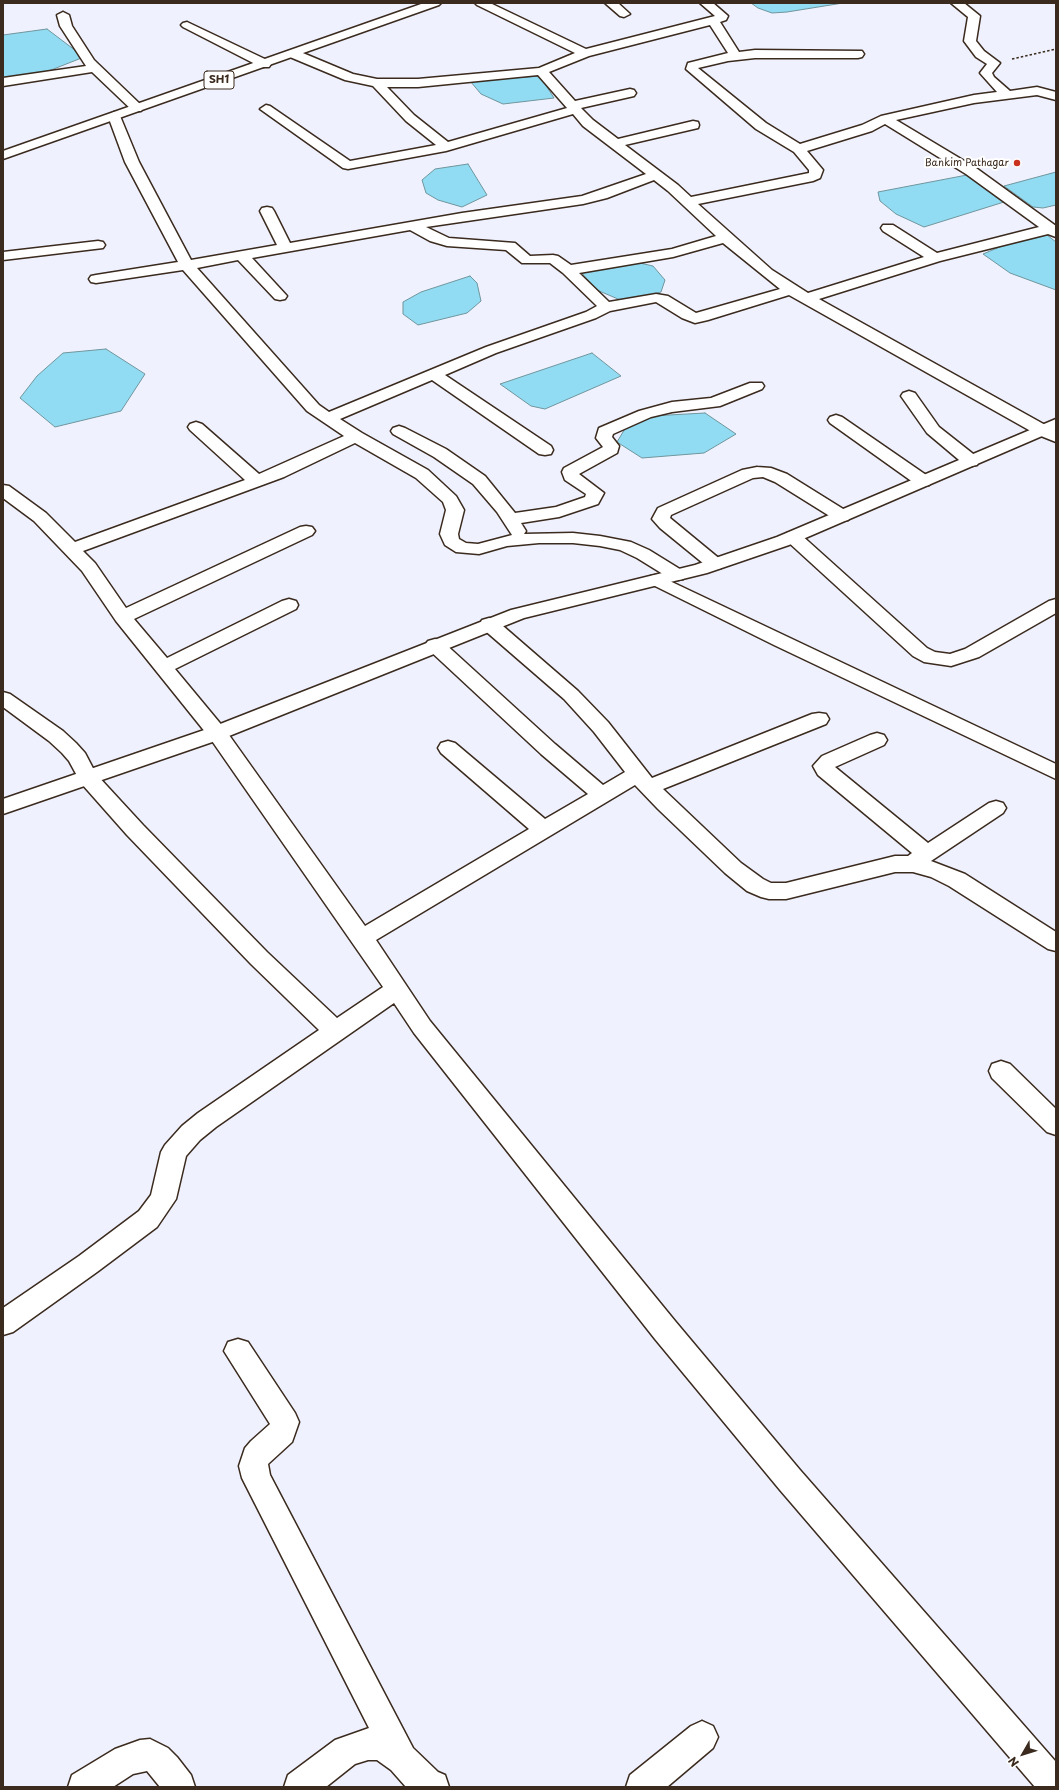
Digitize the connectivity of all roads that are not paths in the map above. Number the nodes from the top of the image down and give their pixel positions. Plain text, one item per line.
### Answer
1 (435, 3) edge
2 (481, 3) edge
3 (611, 3) edge
4 (706, 3) edge
5 (956, 3) edge
6 (624, 14) dead end
7 (63, 15) dead end
8 (714, 22) junction
9 (187, 25) dead end
10 (585, 53) junction
11 (294, 54) junction
12 (858, 54) dead end
13 (736, 56) junction
14 (265, 64) junction
15 (94, 68) junction
16 (541, 71) junction
17 (3, 82) edge
18 (377, 83) junction
19 (630, 93) dead end
20 (1007, 95) junction
21 (1056, 96) edge
22 (137, 108) junction
23 (573, 108) junction
24 (266, 109) dead end
25 (114, 116) junction
26 (885, 119) junction
27 (693, 124) dead end
28 (615, 144) junction
29 (446, 147) junction
30 (799, 149) junction
31 (3, 156) edge
32 (655, 175) junction
33 (689, 202) junction
34 (267, 211) dead end
35 (1056, 214) edge
36 (1035, 218) junction
37 (413, 226) junction
38 (888, 228) dead end
39 (1053, 231) edge
40 (726, 238) junction
41 (98, 245) dead end
42 (285, 247) junction
43 (241, 255) junction
44 (3, 256) edge
45 (936, 258) junction
46 (187, 265) junction
47 (568, 270) junction
48 (96, 279) dead end
49 (791, 290) junction
50 (280, 296) dead end
51 (805, 299) junction
52 (606, 307) junction
53 (434, 375) junction
54 (756, 386) dead end
55 (910, 396) dead end
56 (328, 418) junction
57 (836, 420) dead end
58 (196, 427) dead end
59 (399, 431) dead end
60 (1051, 431) edge
61 (356, 437) junction
62 (545, 450) dead end
63 (971, 461) junction
64 (256, 481) junction
65 (923, 481) junction
66 (3, 490) edge
67 (842, 516) junction
68 (510, 519) junction
69 (306, 531) dead end
70 (794, 536) junction
71 (522, 538) junction
72 (72, 549) junction
73 (715, 564) junction
74 (677, 575) junction
75 (657, 580) junction
76 (289, 605) dead end
77 (1056, 605) edge
78 (123, 617) junction
79 (489, 624) junction
80 (435, 645) junction
81 (164, 667) junction
82 (3, 698) edge
83 (819, 719) dead end
84 (217, 733) junction
85 (877, 740) dead end
86 (448, 748) dead end
87 (1056, 772) edge
88 (88, 778) junction
89 (643, 781) junction
90 (602, 795) junction
91 (3, 807) edge
92 (996, 808) dead end
93 (544, 830) junction
94 (920, 859) junction
95 (362, 938) junction
96 (1056, 943) edge
97 (396, 990) junction
98 (335, 1032) junction
99 (1000, 1071) dead end
100 (1056, 1125) edge
101 (3, 1323) edge
102 (238, 1351) dead end
103 (702, 1737) dead end
104 (402, 1759) junction
105 (84, 1787) edge
106 (178, 1787) edge
107 (300, 1787) edge
108 (433, 1787) edge
109 (642, 1787) edge
110 (1056, 1787) edge

1 - 11 street, SH1
2 - 10 street
3 - 6 street
4 - 8 street
5 - 20 street
7 - 15 street
8 - 10 street
8 - 13 street
9 - 14 street
10 - 16 street
11 - 14 street, SH1
11 - 18 street
12 - 13 street
13 - 30 street
14 - 22 street, SH1
15 - 17 street
15 - 22 street
16 - 18 street
16 - 23 street
18 - 29 street
19 - 23 street
20 - 21 street
20 - 26 street
22 - 25 street, SH1
23 - 28 street
23 - 29 street
24 - 29 street
25 - 31 street, SH1
25 - 46 street
26 - 30 street
26 - 36 street
27 - 28 street
28 - 32 street
30 - 33 street
32 - 33 street
32 - 37 street
33 - 40 street
34 - 42 street
35 - 36 street
36 - 39 street
37 - 42 street
37 - 47 street
38 - 45 street
39 - 45 street
40 - 47 street
40 - 49 street
41 - 44 street
42 - 43 street
43 - 46 street
43 - 50 street
45 - 51 street
46 - 48 street
46 - 56 street
47 - 52 street
49 - 51 street
49 - 52 street
51 - 60 street
52 - 53 street
53 - 56 street
53 - 62 street
54 - 68 street
55 - 63 street
56 - 61 street
57 - 65 street
58 - 64 street
59 - 68 street
60 - 63 street
61 - 64 street
61 - 71 street
63 - 65 street
64 - 72 street
65 - 67 street
66 - 72 street
67 - 70 street
67 - 73 street
68 - 71 street
69 - 78 street
70 - 73 street
70 - 77 street
71 - 74 street
72 - 78 street
73 - 74 street
74 - 75 street
75 - 79 street
75 - 87 street
76 - 81 street
78 - 81 street
79 - 80 street
79 - 89 street
80 - 84 street
80 - 90 street
81 - 84 street
82 - 88 street
83 - 89 street
84 - 88 street
84 - 95 street
85 - 94 street
86 - 93 street
88 - 91 street
88 - 98 street
89 - 90 street
89 - 94 street
90 - 93 street
92 - 94 street
93 - 95 street
94 - 96 street
95 - 97 street
97 - 98 street
97 - 110 street
98 - 101 street
99 - 100 street
102 - 104 street
103 - 109 street
104 - 107 street
104 - 108 street
105 - 106 street

